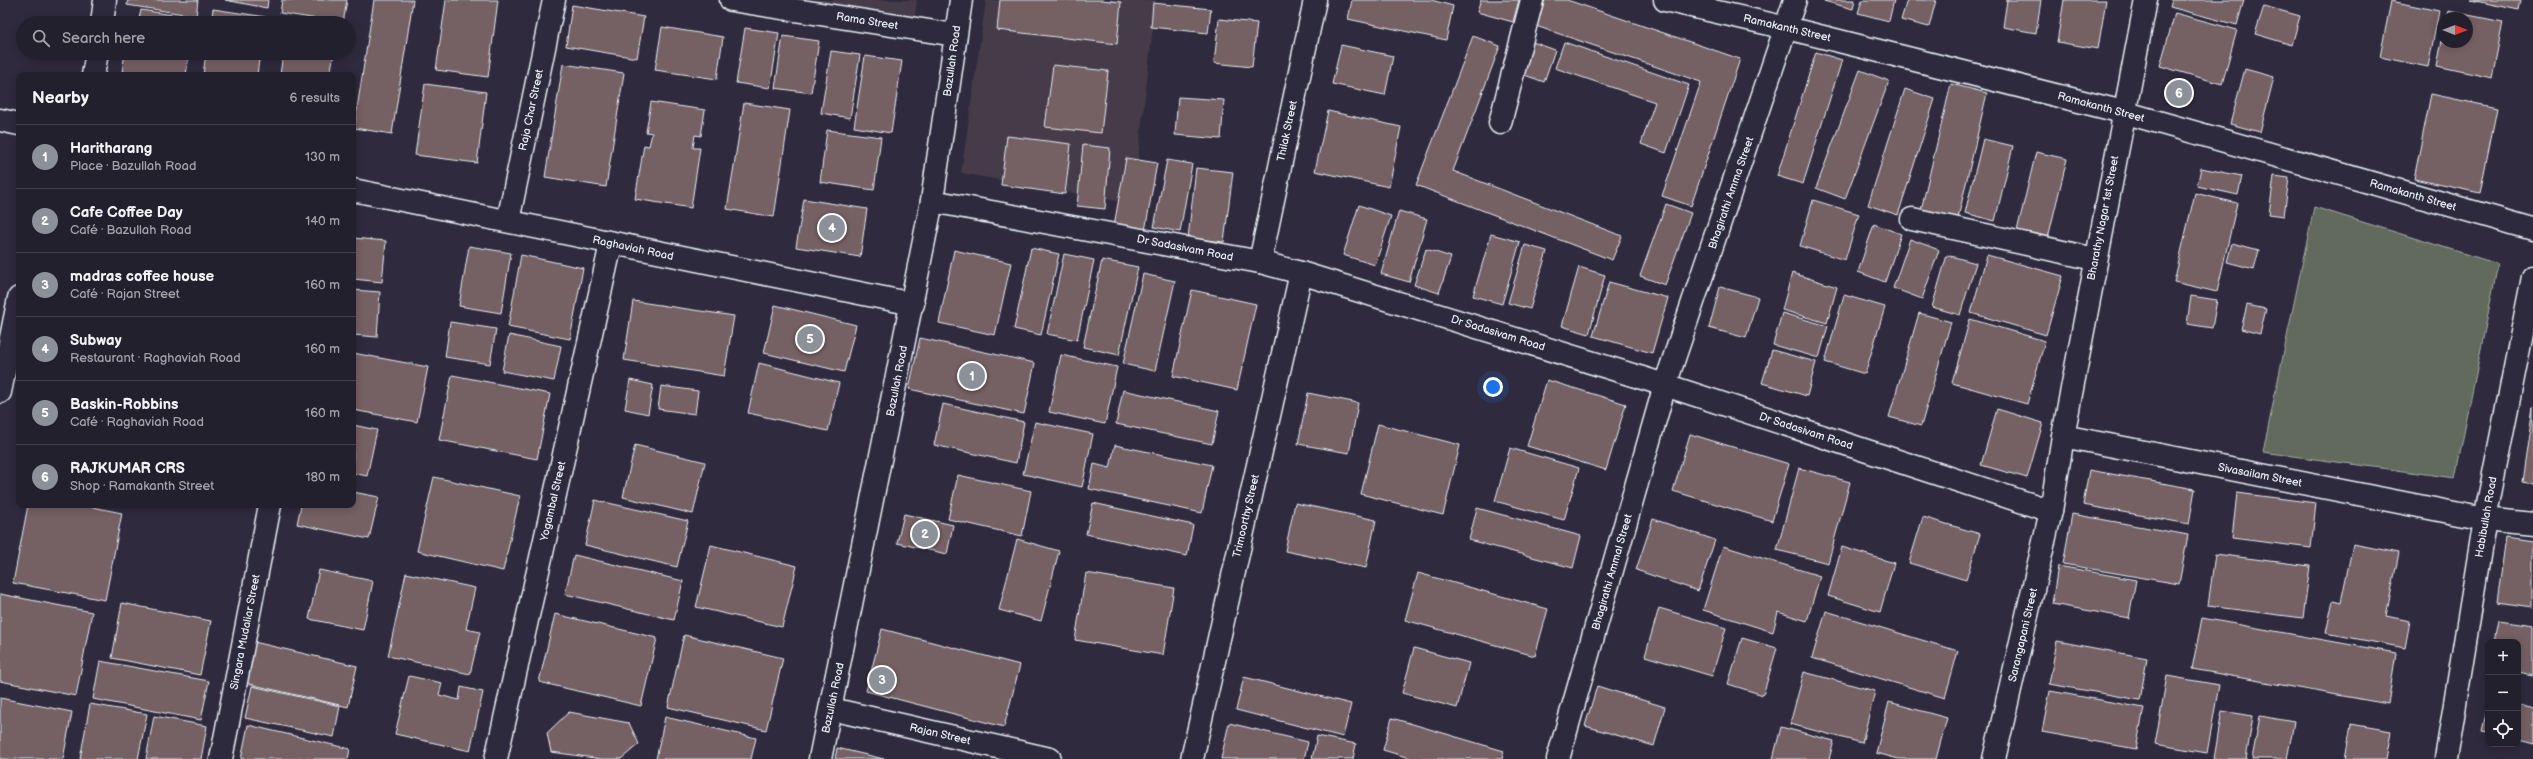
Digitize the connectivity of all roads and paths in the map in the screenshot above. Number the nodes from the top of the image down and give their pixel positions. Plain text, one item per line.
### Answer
1 (105, 0) edge
2 (554, 0) edge
3 (731, 0) edge
4 (961, 0) edge
5 (1315, 0) edge
6 (1532, 0) edge
7 (1665, 0) edge
8 (1795, 0) edge
9 (2146, 0) edge
10 (103, 16) edge
11 (1787, 28) junction
12 (955, 35) junction
13 (96, 60) edge
14 (94, 72) edge
15 (2123, 112) junction
16 (0, 120) edge
17 (16, 123) edge
18 (1500, 123) dead end
19 (356, 191) edge
20 (932, 201) junction
21 (1912, 219) dead end
22 (508, 221) junction
23 (2533, 229) edge
24 (611, 244) junction
25 (2095, 259) junction
26 (1260, 262) junction
27 (1301, 273) junction
28 (2533, 277) edge
29 (913, 304) junction
30 (16, 313) edge
31 (1665, 385) junction
32 (0, 392) edge
33 (2062, 436) junction
34 (269, 508) edge
35 (2051, 511) junction
36 (2485, 519) junction
37 (2533, 524) edge
38 (831, 710) junction
39 (221, 759) edge
40 (496, 759) edge
41 (820, 759) edge
42 (1050, 759) edge
43 (1192, 759) edge
44 (1558, 759) edge
45 (1994, 759) edge
46 (2446, 759) edge

1 - 10 street
2 - 22 street, Raja Char Street
3 - 12 street, Rama Street
4 - 12 street, Bazullah Road
5 - 26 street, Thilak Street
6 - 18 street
7 - 11 street, Ramakanth Street
8 - 11 street, Bhagirathi Amma Street
9 - 15 street, Bharathy Nagar 1st Street
11 - 15 street, Ramakanth Street
11 - 31 street, Bhagirathi Amma Street
12 - 20 street, Bazullah Road
13 - 14 street
15 - 23 street, Ramakanth Street
15 - 25 street, Bharathy Nagar 1st Street
16 - 17 street
19 - 22 street, Raghaviah Road
20 - 26 street, Dr Sadasivam Road
20 - 29 street, Bazullah Road
21 - 25 street
22 - 24 street, Raghaviah Road
24 - 29 street, Raghaviah Road
24 - 40 street, Yogambal Street
25 - 33 street, Bharathy Nagar 1st Street
26 - 27 street, Dr Sadasivam Road
27 - 31 street, Dr Sadasivam Road
27 - 43 street, Trimoorthy Street
28 - 36 street, Habibullah Road
29 - 38 street, Bazullah Road
30 - 32 street
31 - 35 street, Dr Sadasivam Road
31 - 44 street, Bhagirathi Ammal Street
33 - 35 street
33 - 36 street, Sivasailam Street
34 - 39 street, Singara Mudaliar Street
35 - 45 street, Sarangapani Street
36 - 37 street, Sivasailam Street
36 - 46 street, Habibullah Road
38 - 41 street, Bazullah Road
38 - 42 street, Rajan Street

